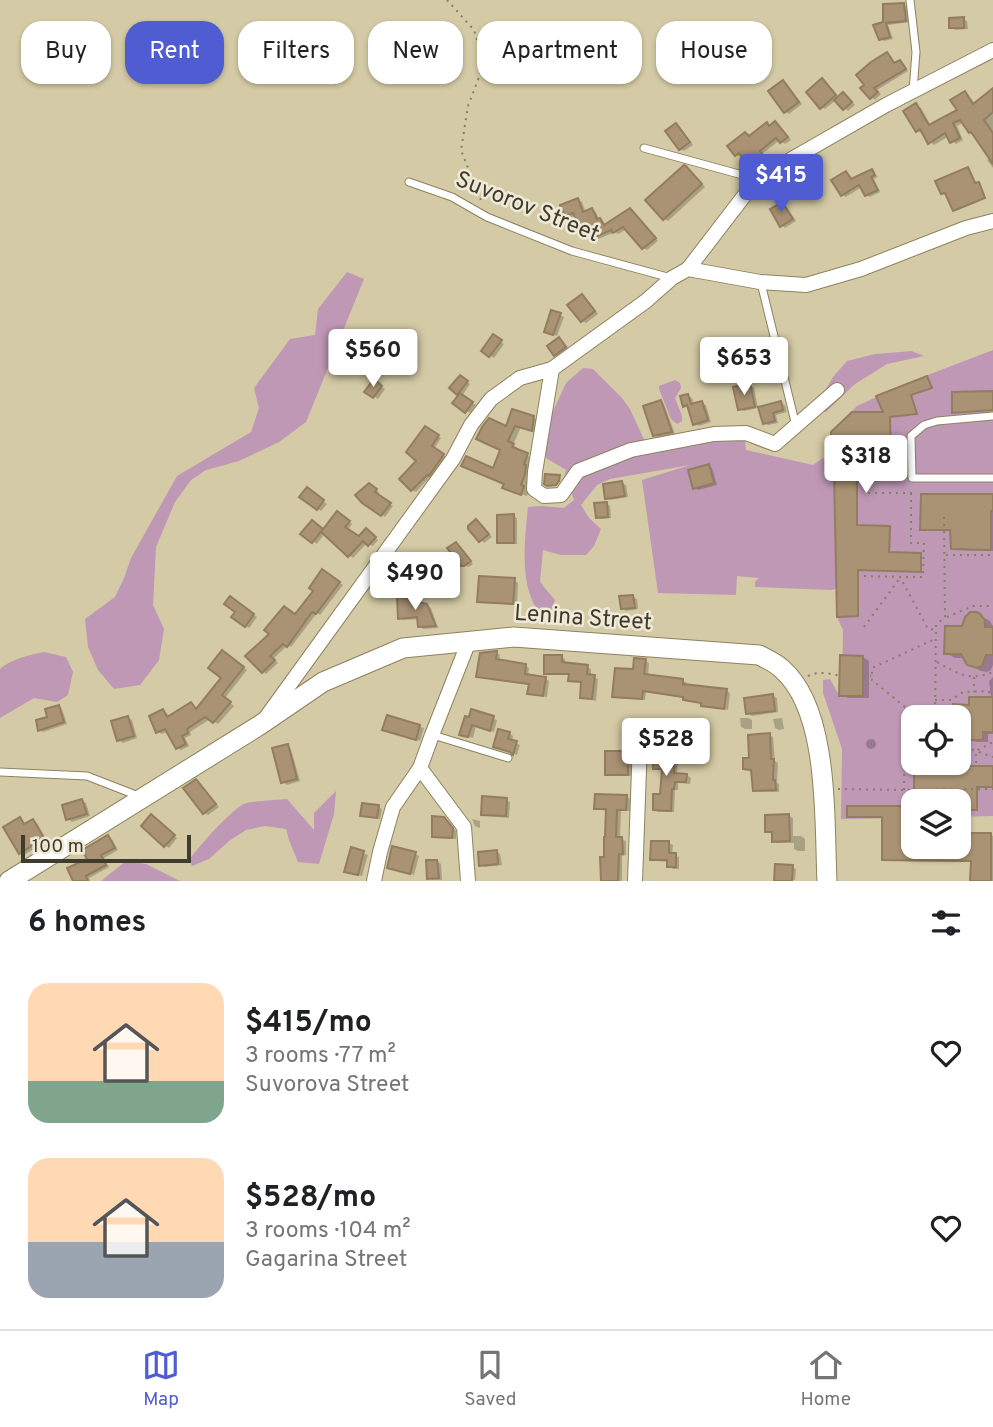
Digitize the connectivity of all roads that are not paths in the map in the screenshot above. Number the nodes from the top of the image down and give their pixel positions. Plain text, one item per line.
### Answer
1 (910, 0) edge
2 (993, 50) edge
3 (913, 92) junction
4 (644, 148) dead end
5 (757, 179) junction
6 (409, 182) dead end
7 (993, 221) edge
8 (688, 270) junction
9 (672, 278) junction
10 (760, 282) junction
11 (552, 369) junction
12 (838, 390) dead end
13 (993, 416) edge
14 (796, 426) junction
15 (993, 478) edge
16 (469, 641) junction
17 (260, 725) junction
18 (432, 735) junction
19 (640, 742) dead end
20 (509, 758) dead end
21 (420, 768) junction
22 (0, 772) edge
23 (145, 798) junction
24 (9, 881) edge
25 (373, 881) edge
26 (468, 881) edge
27 (635, 881) edge
28 (827, 881) edge

1 - 3 lane
2 - 3 street
3 - 5 street
4 - 5 lane
5 - 8 street
6 - 9 lane, Suvorov Street
7 - 10 street
8 - 9 street
8 - 10 street
9 - 11 street
10 - 14 lane
11 - 14 street
11 - 17 street
12 - 14 street
13 - 15 lane
16 - 17 main road, Lenina Street
16 - 18 street
16 - 28 main road, Lenina Street
17 - 23 main road, Lenina Street
18 - 20 lane
18 - 21 street
19 - 27 street
21 - 25 street
21 - 26 street
22 - 23 lane
23 - 24 main road, Lenina Street

